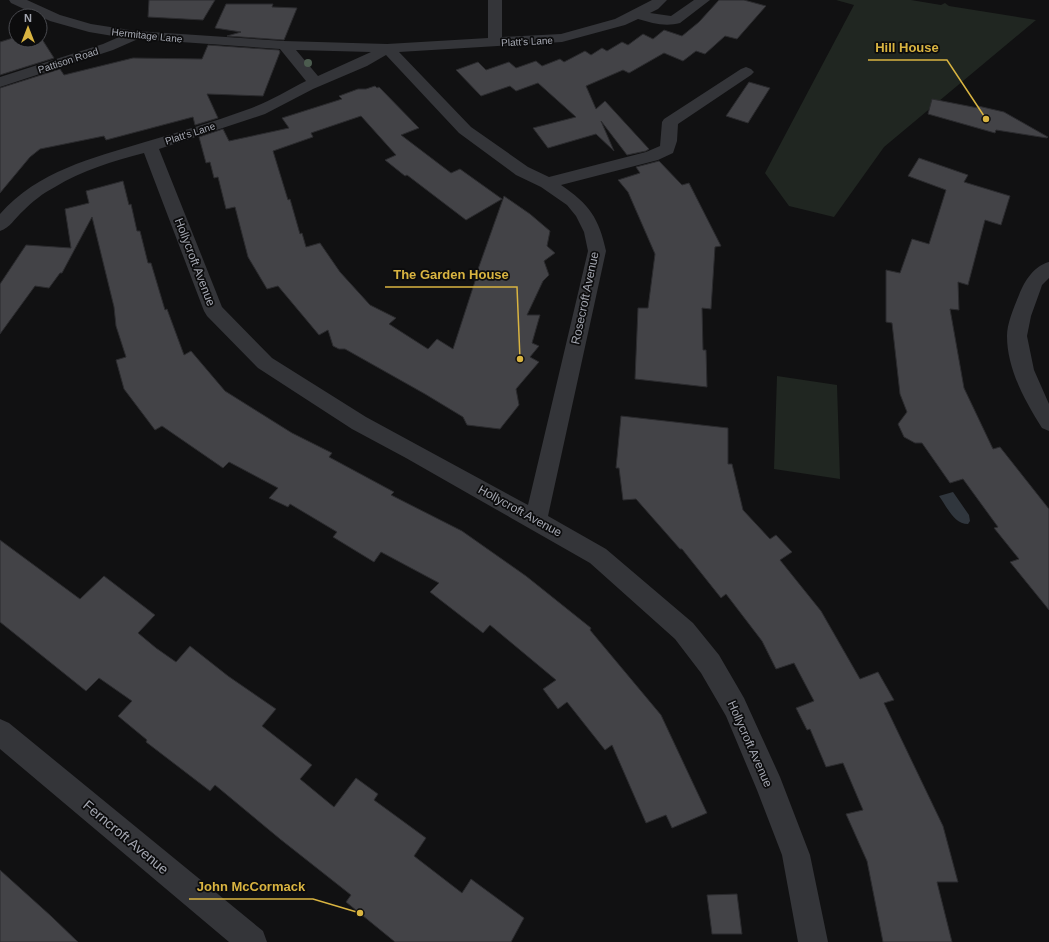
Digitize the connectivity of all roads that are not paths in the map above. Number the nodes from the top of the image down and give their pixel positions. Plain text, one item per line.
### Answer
1 (16, 0) edge
2 (496, 0) edge
3 (660, 0) edge
4 (703, 0) edge
5 (638, 14) junction
6 (136, 35) junction
7 (495, 42) junction
8 (284, 45) junction
9 (387, 48) junction
10 (746, 72) dead end
11 (0, 82) edge
12 (315, 82) junction
13 (150, 146) junction
14 (547, 183) junction
15 (0, 225) edge
16 (1049, 268) edge
17 (1049, 422) edge
18 (536, 520) junction
19 (0, 732) edge
20 (252, 942) edge
21 (813, 942) edge

1 - 6 street, Hermitage Lane
2 - 7 street
3 - 5 street, Platt's Lane
4 - 5 street
5 - 7 street, Platt's Lane
6 - 8 street, Hermitage Lane
6 - 11 street, Pattison Road
7 - 9 street, Platt's Lane
8 - 9 street, Platt's Lane
8 - 12 street
9 - 12 street, Platt's Lane
9 - 14 street, Rosecroft Avenue
10 - 14 street
12 - 13 street, Platt's Lane
13 - 15 street, Platt's Lane
13 - 18 street, Hollycroft Avenue
14 - 18 street, Rosecroft Avenue
16 - 17 street
18 - 21 street, Hollycroft Avenue
19 - 20 street, Ferncroft Avenue

